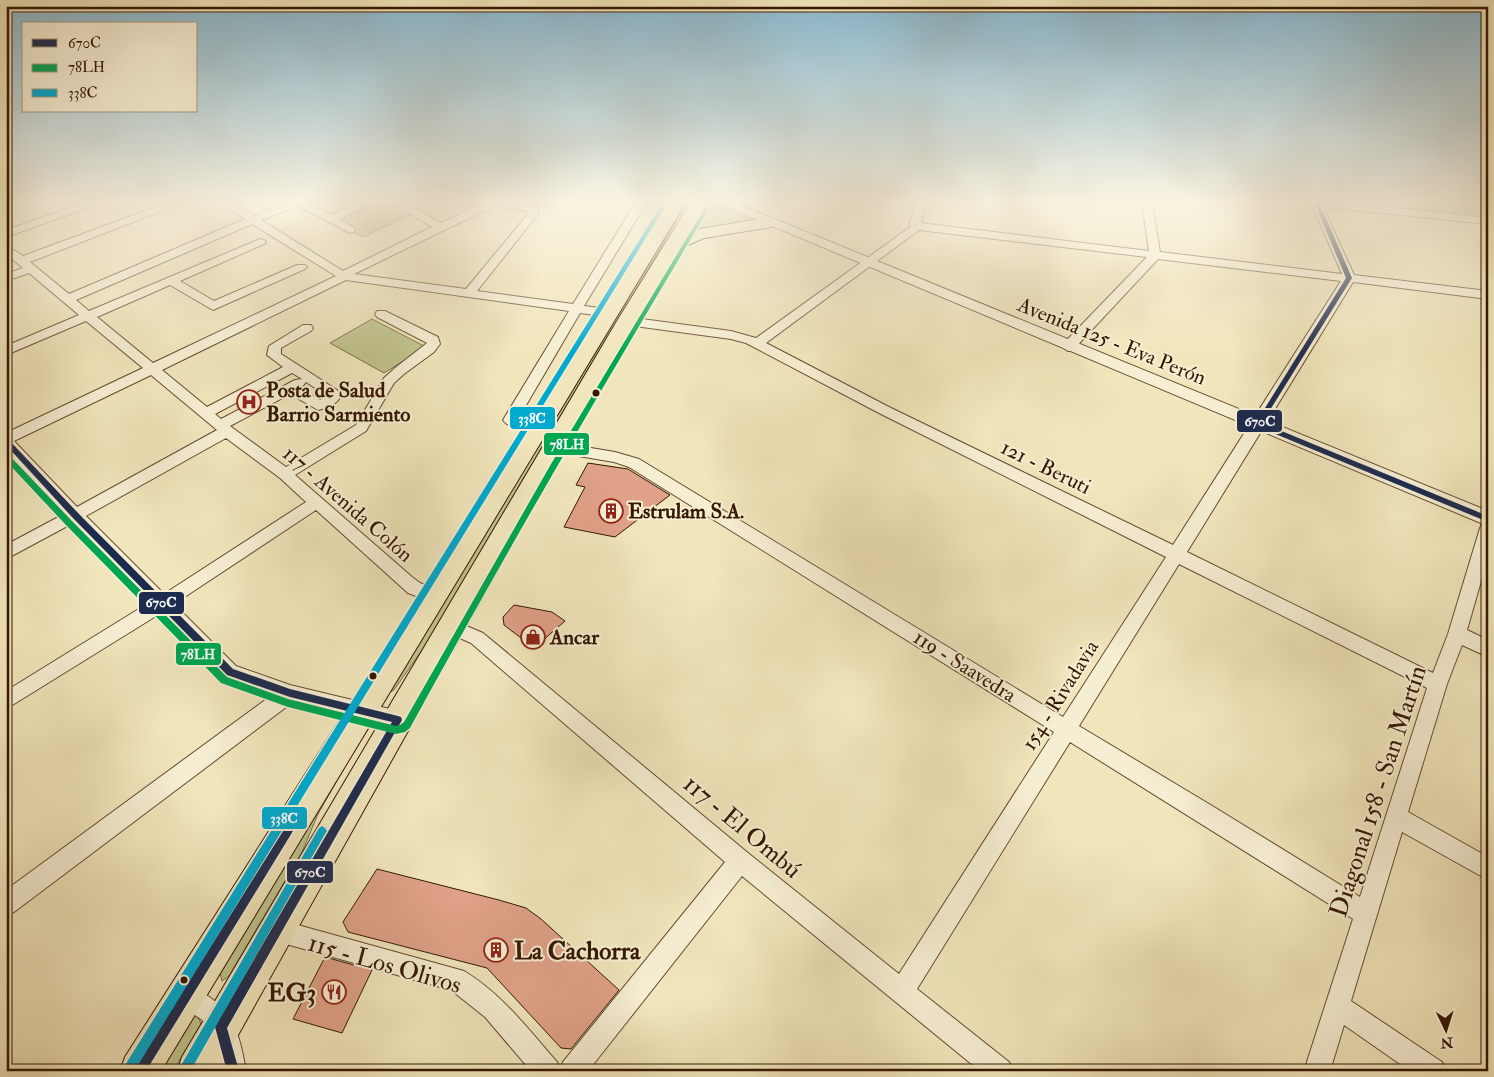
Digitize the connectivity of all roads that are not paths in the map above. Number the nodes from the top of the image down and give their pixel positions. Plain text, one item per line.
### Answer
1 (11, 252) edge
2 (57, 252) edge
3 (178, 252) edge
4 (237, 252) edge
5 (306, 252) edge
6 (388, 252) edge
7 (500, 252) edge
8 (611, 252) edge
9 (652, 252) edge
10 (668, 252) edge
11 (838, 252) edge
12 (880, 252) edge
13 (1132, 252) edge
14 (1337, 252) edge
15 (1154, 255) junction
16 (865, 263) junction
17 (26, 265) junction
18 (301, 267) dead end
19 (344, 276) junction
20 (6, 278) edge
21 (1349, 278) junction
22 (172, 281) junction
23 (469, 293) junction
24 (1488, 295) edge
25 (67, 299) junction
26 (577, 308) junction
27 (380, 314) dead end
28 (88, 316) junction
29 (618, 317) junction
30 (307, 328) dead end
31 (757, 343) junction
32 (1068, 347) junction
33 (6, 351) edge
34 (153, 368) junction
35 (292, 368) junction
36 (308, 378) junction
37 (290, 388) junction
38 (206, 413) junction
39 (1258, 424) junction
40 (538, 427) junction
41 (224, 428) junction
42 (6, 440) edge
43 (555, 447) junction
44 (285, 474) junction
45 (316, 502) junction
46 (75, 515) junction
47 (1488, 519) edge
48 (1488, 528) edge
49 (6, 553) edge
50 (1176, 554) junction
51 (434, 596) junction
52 (163, 603) junction
53 (450, 626) junction
54 (1457, 634) junction
55 (1488, 649) edge
56 (1438, 684) junction
57 (290, 693) junction
58 (6, 701) edge
59 (362, 713) junction
60 (398, 720) junction
61 (1066, 729) junction
62 (1397, 817) junction
63 (740, 861) junction
64 (1488, 868) edge
65 (6, 904) edge
66 (1365, 913) junction
67 (276, 931) junction
68 (903, 990) junction
69 (185, 996) junction
70 (1337, 1006) junction
71 (221, 1027) junction
72 (139, 1071) edge
73 (196, 1071) edge
74 (233, 1071) edge
75 (548, 1071) edge
76 (572, 1071) edge
77 (1000, 1071) edge
78 (1317, 1071) edge
79 (1433, 1071) edge

1 - 17 street, 117 - Avenida Colón
2 - 17 street
3 - 25 street
4 - 22 street
5 - 19 street
6 - 19 street
7 - 23 street
8 - 26 street
9 - 29 main road
10 - 29 main road
11 - 16 street, Avenida 125 - Eva Perón
12 - 16 street
13 - 15 street
14 - 21 street
15 - 21 street
15 - 32 street
16 - 31 street
16 - 32 street, Avenida 125 - Eva Perón
17 - 20 street
17 - 25 street, 117 - Avenida Colón
18 - 22 street
19 - 23 street, 121 - Beruti
19 - 34 street
21 - 24 street
21 - 39 street, 154 - Rivadavia
22 - 28 street
23 - 26 street, 121 - Beruti
25 - 28 street, 117 - Avenida Colón
26 - 29 street, 121 - Beruti
26 - 40 street
27 - 44 street
28 - 33 street
28 - 34 street, 117 - Avenida Colón
29 - 31 street, 121 - Beruti
29 - 40 main road
29 - 43 main road
30 - 35 street
31 - 50 street, 121 - Beruti
32 - 39 street, Avenida 125 - Eva Perón
34 - 38 street, 117 - Avenida Colón
34 - 42 street
35 - 36 street
35 - 38 street
36 - 37 street
36 - 37 street
37 - 41 street
38 - 41 street, 117 - Avenida Colón
39 - 47 street, Avenida 125 - Eva Perón
39 - 50 street, 154 - Rivadavia
40 - 51 main road
41 - 44 street, 117 - Avenida Colón
41 - 46 street
42 - 46 street
43 - 53 main road
43 - 61 street, 119 - Saavedra
44 - 45 street, 117 - Avenida Colón
45 - 51 street, 117 - Avenida Colón
45 - 52 street
46 - 49 street
46 - 52 street
48 - 54 street, Diagonal 158 - San Martín
50 - 56 street, 121 - Beruti
50 - 61 street, 154 - Rivadavia
51 - 59 main road
52 - 57 street
52 - 58 street
53 - 60 main road
53 - 63 street, 117 - El Ombú
54 - 55 street
54 - 56 street, Diagonal 158 - San Martín
56 - 62 street, Diagonal 158 - San Martín
57 - 59 street
57 - 65 street
59 - 60 street
59 - 69 main road
60 - 67 main road
61 - 66 street, 119 - Saavedra
61 - 68 street, 154 - Rivadavia
62 - 64 street
62 - 66 street, Diagonal 158 - San Martín
63 - 68 street, 117 - El Ombú
63 - 76 street
66 - 70 street, Diagonal 158 - San Martín
67 - 71 main road
67 - 75 street, 115 - Los Olivos
68 - 77 street, 117 - El Ombú
69 - 71 street
69 - 72 main road
70 - 78 street, Diagonal 158 - San Martín
70 - 79 street
71 - 73 main road
71 - 74 street

